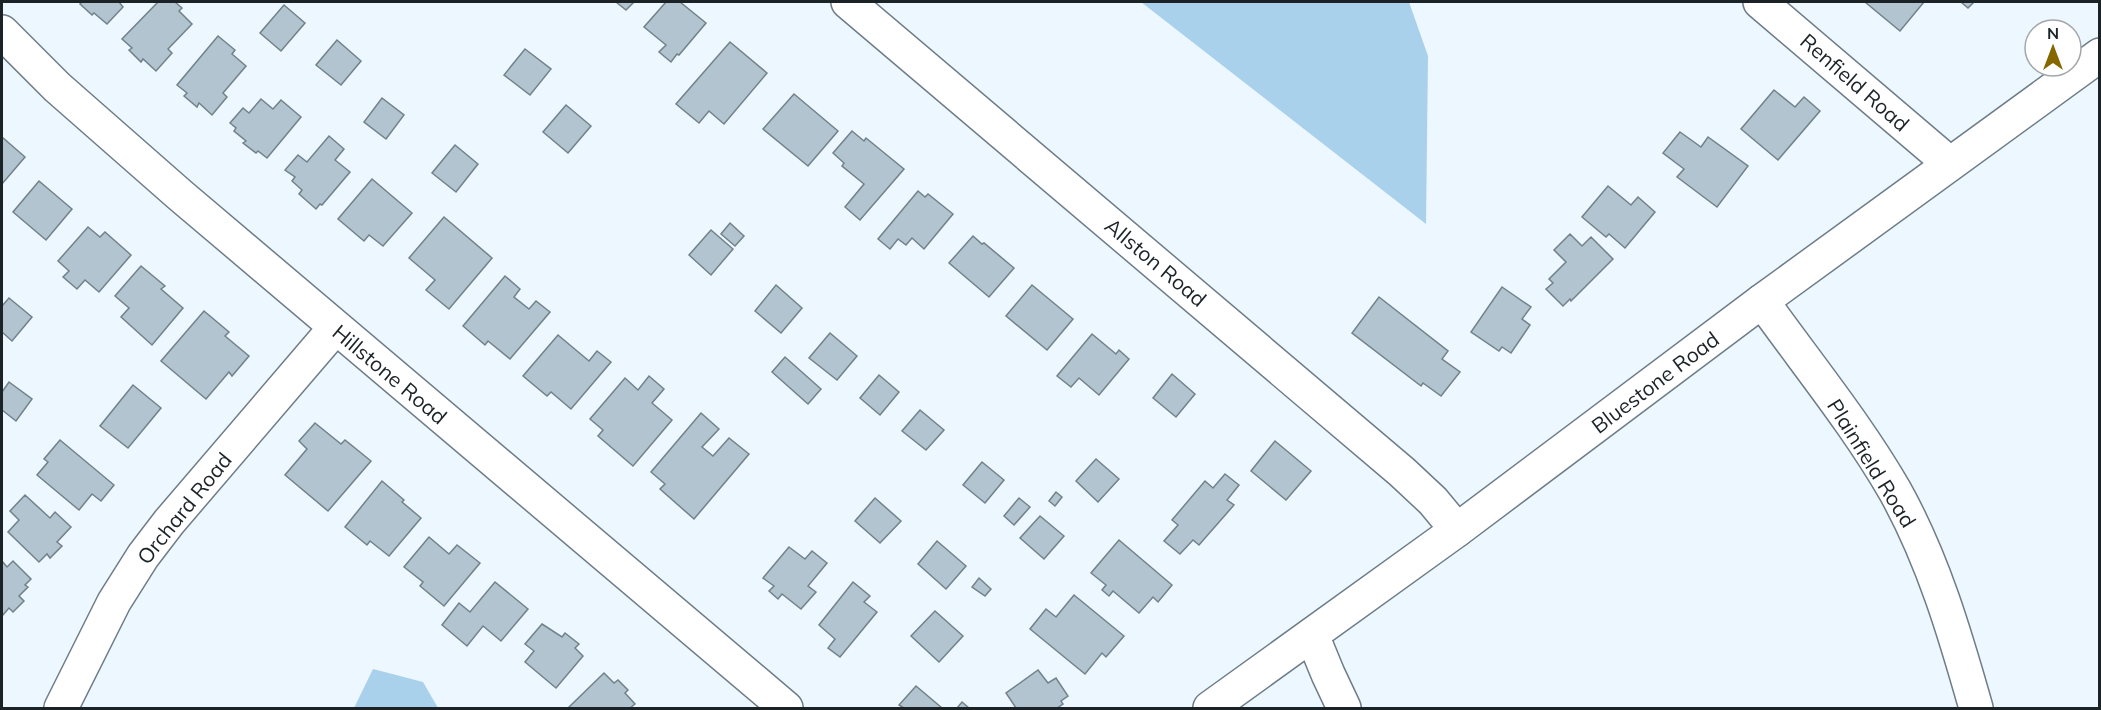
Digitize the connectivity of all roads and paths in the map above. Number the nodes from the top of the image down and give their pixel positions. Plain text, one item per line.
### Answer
1 (848, 2) edge
2 (1760, 2) edge
3 (2, 32) edge
4 (2100, 55) edge
5 (1949, 163) junction
6 (1762, 301) junction
7 (335, 328) junction
8 (1457, 530) junction
9 (1312, 635) junction
10 (61, 708) edge
11 (786, 708) edge
12 (1210, 708) edge
13 (1344, 708) edge
14 (1976, 708) edge

1 - 8 street, Allston Road
2 - 5 street, Renfield Road
3 - 7 street, Hillstone Road
4 - 5 street, Bluestone Road
5 - 6 street, Bluestone Road
6 - 8 street, Bluestone Road
6 - 14 street, Plainfield Road
7 - 10 street, Orchard Road
7 - 11 street, Hillstone Road
8 - 9 street, Bluestone Road
9 - 12 street, Bluestone Road
9 - 13 street

